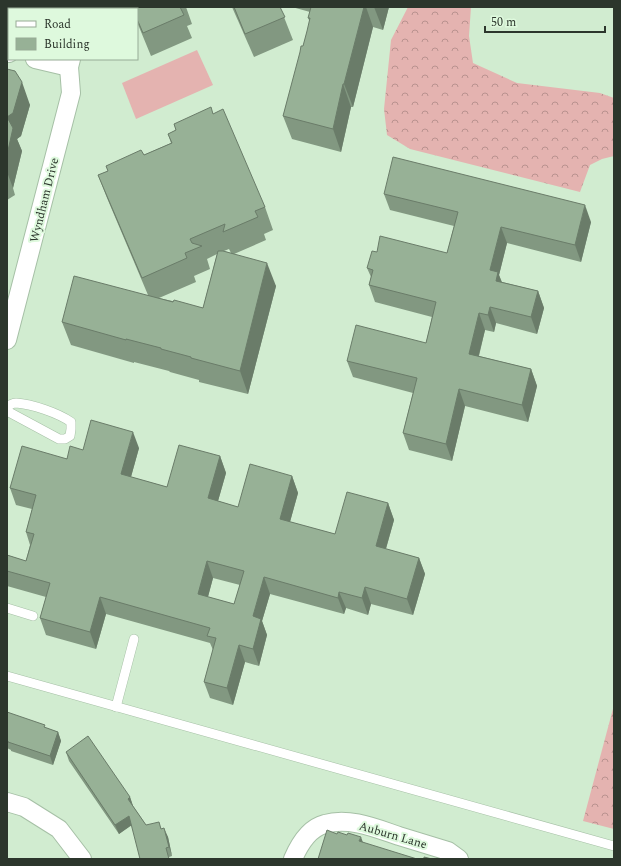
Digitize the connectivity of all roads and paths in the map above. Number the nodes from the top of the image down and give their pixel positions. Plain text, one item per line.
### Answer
1 (44, 60) edge
2 (70, 63) edge
3 (7, 340) edge
4 (7, 406) edge
5 (7, 411) edge
6 (7, 608) edge
7 (33, 616) dead end
8 (134, 639) dead end
9 (7, 676) edge
10 (116, 707) junction
11 (7, 802) edge
12 (614, 846) edge
13 (82, 859) edge
14 (293, 859) edge
15 (459, 859) edge

1 - 2 street
2 - 3 street, Wyndham Drive
4 - 5 lane
6 - 7 lane
8 - 10 lane
9 - 10 lane
10 - 12 lane
11 - 13 street
14 - 15 street, Auburn Lane

